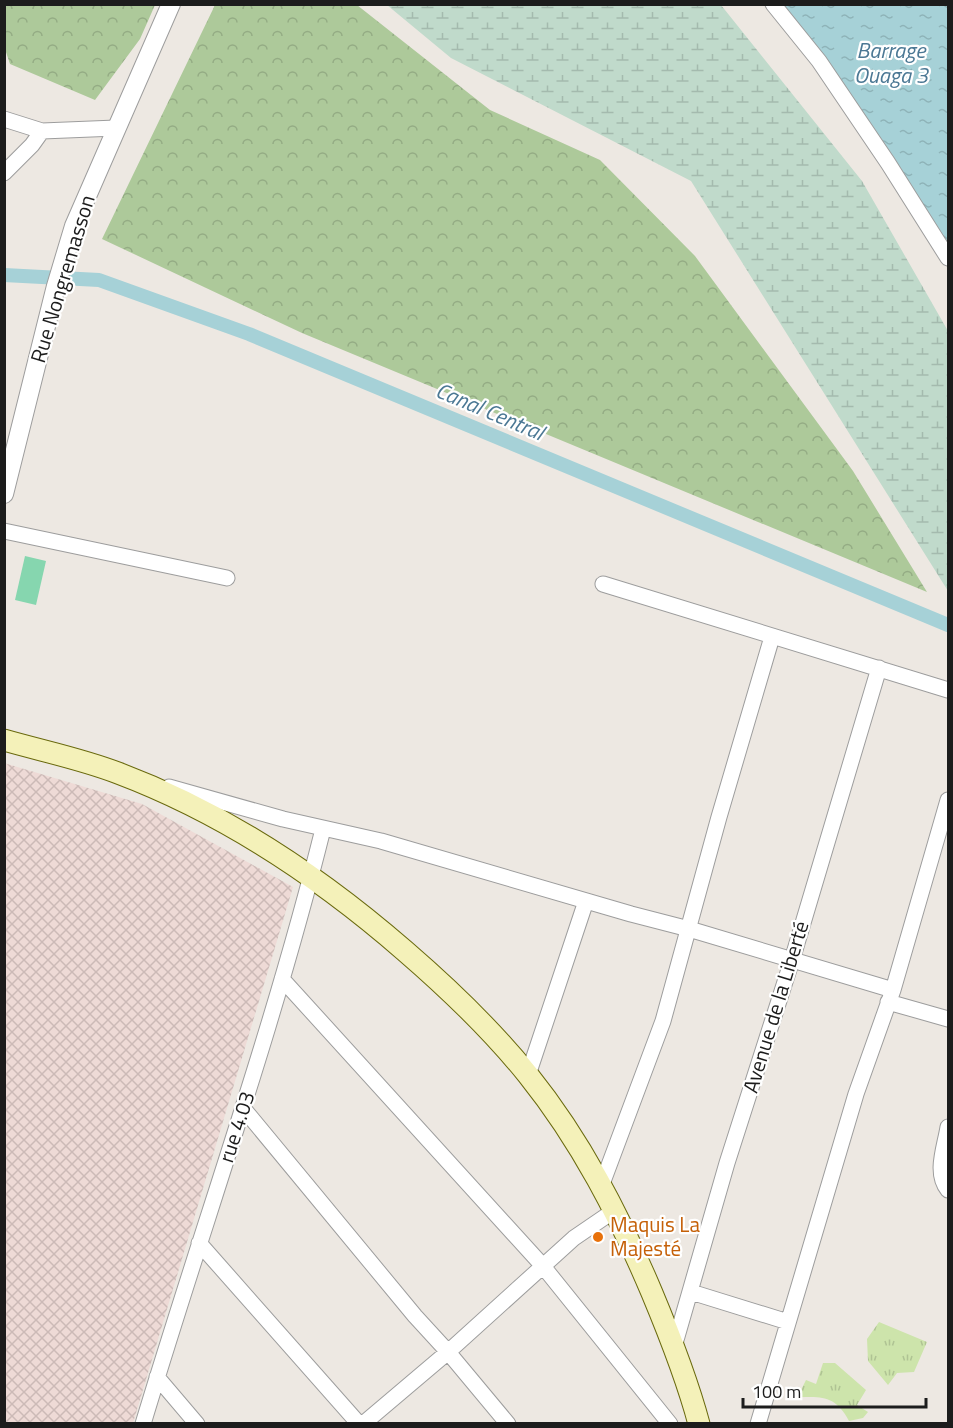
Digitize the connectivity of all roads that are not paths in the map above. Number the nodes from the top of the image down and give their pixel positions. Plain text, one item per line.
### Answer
1 (171, 4) edge
2 (773, 4) edge
3 (4, 119) edge
4 (116, 128) junction
5 (42, 131) junction
6 (4, 173) edge
7 (948, 258) edge
8 (4, 494) edge
9 (4, 531) edge
10 (227, 578) dead end
11 (603, 584) dead end
12 (772, 637) junction
13 (879, 668) junction
14 (948, 690) edge
15 (4, 740) edge
16 (117, 772) junction
17 (948, 800) edge
18 (323, 828) junction
19 (311, 877) junction
20 (586, 901) junction
21 (689, 929) junction
22 (792, 960) junction
23 (282, 979) junction
24 (890, 996) junction
25 (948, 1019) edge
26 (528, 1075) junction
27 (243, 1108) junction
28 (948, 1127) edge
29 (602, 1184) junction
30 (948, 1190) edge
31 (615, 1210) junction
32 (200, 1244) junction
33 (542, 1265) junction
34 (691, 1292) junction
35 (788, 1322) junction
36 (674, 1347) junction
37 (448, 1352) junction
38 (157, 1377) junction
39 (143, 1424) edge
40 (197, 1424) edge
41 (361, 1424) edge
42 (508, 1424) edge
43 (670, 1424) edge
44 (699, 1424) edge
45 (758, 1424) edge

1 - 4 street, Rue Nongremasson
2 - 7 street
3 - 5 street
4 - 5 street
4 - 8 street, Rue Nongremasson
5 - 6 street
9 - 10 street
11 - 12 street
12 - 13 street
12 - 21 street
13 - 14 street
13 - 22 street, Avenue de la Liberté
15 - 16 main road
16 - 18 street
16 - 19 main road
17 - 24 street
18 - 19 street, rue 4.03
18 - 20 street
19 - 23 street, rue 4.03
19 - 26 main road
20 - 21 street
20 - 26 street
21 - 22 street
21 - 29 street
22 - 24 street
22 - 34 street, Avenue de la Liberté
23 - 27 street, rue 4.03
23 - 33 street
24 - 25 street
24 - 35 street
26 - 29 main road
27 - 32 street, rue 4.03
27 - 37 street
28 - 30 street
29 - 31 main road
31 - 33 street
31 - 36 main road
32 - 38 street, rue 4.03
32 - 41 street
33 - 37 street
33 - 43 street
34 - 35 street
34 - 36 street, Avenue de la Liberté
35 - 45 street
36 - 44 main road
37 - 41 street
37 - 42 street
38 - 39 street, rue 4.03
38 - 40 street

